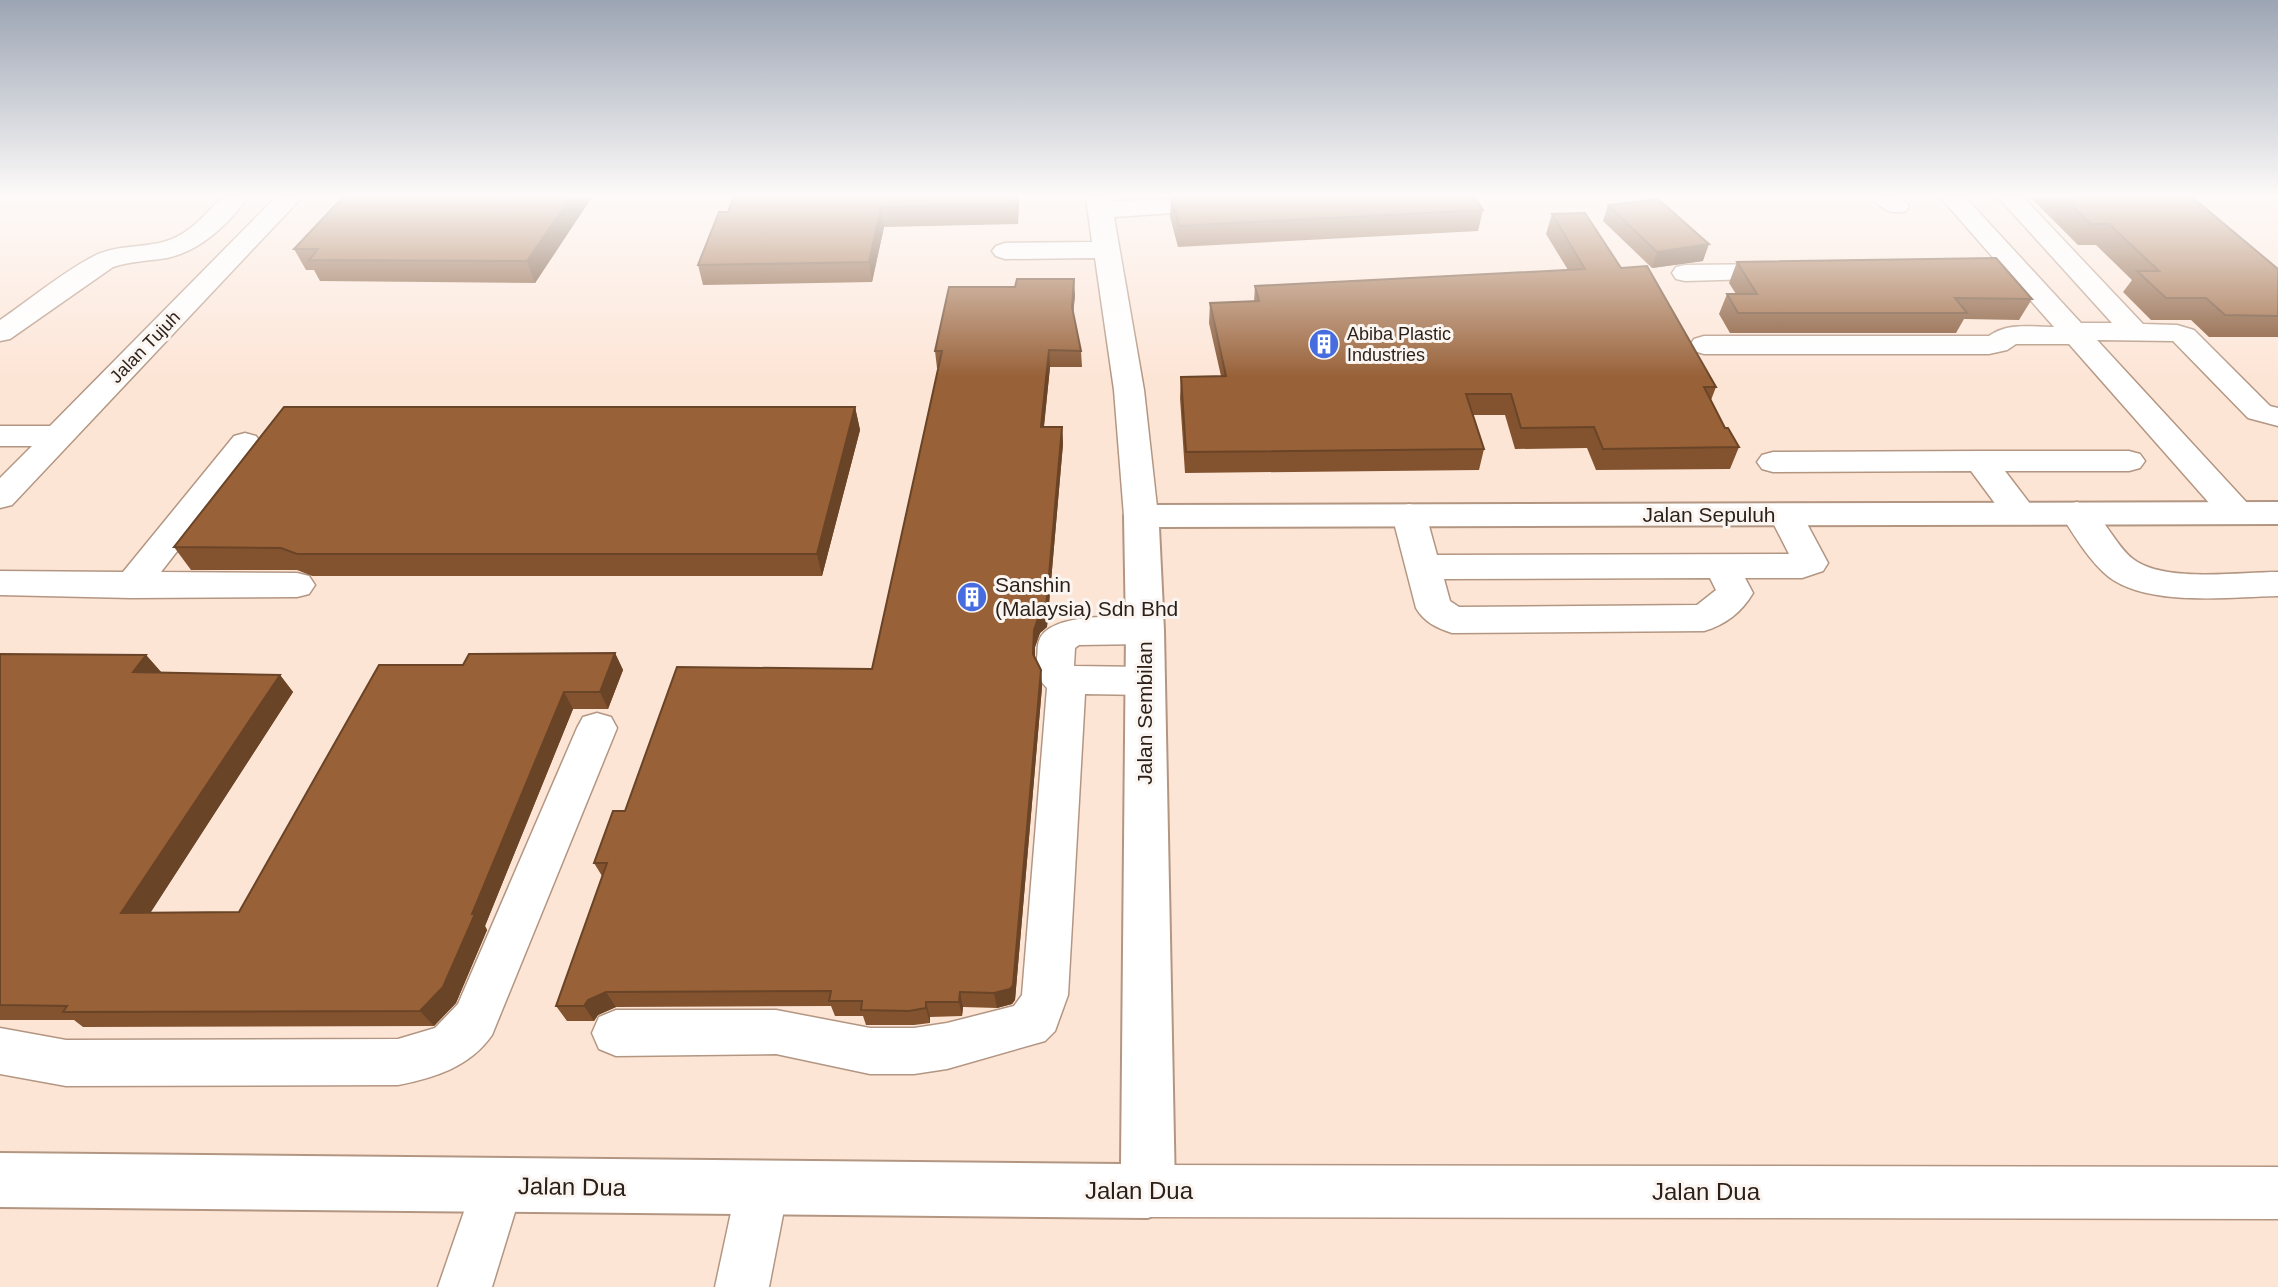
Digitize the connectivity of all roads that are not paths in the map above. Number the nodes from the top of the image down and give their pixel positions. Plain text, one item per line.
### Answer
1 (117, 257) edge
2 (232, 257) edge
3 (1108, 257) edge
4 (2008, 257) edge
5 (2066, 257) edge
6 (2017, 267) junction
7 (1976, 268) edge
8 (1810, 271) edge
9 (1685, 274) dead end
10 (2135, 332) junction
11 (0, 333) edge
12 (2077, 334) junction
13 (1704, 345) dead end
14 (2278, 417) edge
15 (0, 436) edge
16 (58, 436) junction
17 (245, 443) dead end
18 (1980, 461) junction
19 (2129, 461) dead end
20 (1773, 462) dead end
21 (0, 497) edge
22 (2020, 513) junction
23 (2077, 513) junction
24 (2237, 513) junction
25 (2278, 513) edge
26 (1786, 514) junction
27 (1409, 515) junction
28 (1140, 516) junction
29 (1721, 566) junction
30 (1421, 567) junction
31 (0, 583) edge
32 (2278, 584) edge
33 (297, 585) dead end
34 (131, 586) junction
35 (1145, 631) junction
36 (1067, 680) junction
37 (1145, 681) junction
38 (597, 728) dead end
39 (616, 1033) dead end
40 (0, 1051) edge
41 (0, 1180) edge
42 (497, 1186) junction
43 (762, 1189) junction
44 (1148, 1191) junction
45 (2278, 1193) edge
46 (465, 1287) edge
47 (742, 1287) edge

1 - 11 street
2 - 16 street, Jalan Tujuh
3 - 28 street, Jalan Sembilan
4 - 6 street
5 - 10 street
6 - 7 street
6 - 12 street
8 - 9 street
10 - 12 street
10 - 14 street
12 - 13 lane
12 - 24 street
15 - 16 street
16 - 21 street, Jalan Tujuh
17 - 34 street
18 - 19 street
18 - 20 street
18 - 22 street
22 - 23 main road, Jalan Sepuluh
22 - 26 main road, Jalan Sepuluh
23 - 24 main road, Jalan Sepuluh
23 - 32 street
24 - 25 main road, Jalan Sepuluh
26 - 27 main road, Jalan Sepuluh
26 - 29 street
27 - 28 main road, Jalan Sepuluh
27 - 30 street
28 - 35 main road, Jalan Sembilan
29 - 30 street
29 - 30 street
31 - 34 street
33 - 34 street
35 - 36 street
35 - 37 main road, Jalan Sembilan
36 - 37 street
36 - 39 street
37 - 44 main road, Jalan Sembilan
38 - 40 street
41 - 42 main road, Jalan Dua
42 - 43 main road, Jalan Dua
42 - 46 street
43 - 44 main road, Jalan Dua
43 - 47 street
44 - 45 street, Jalan Dua

